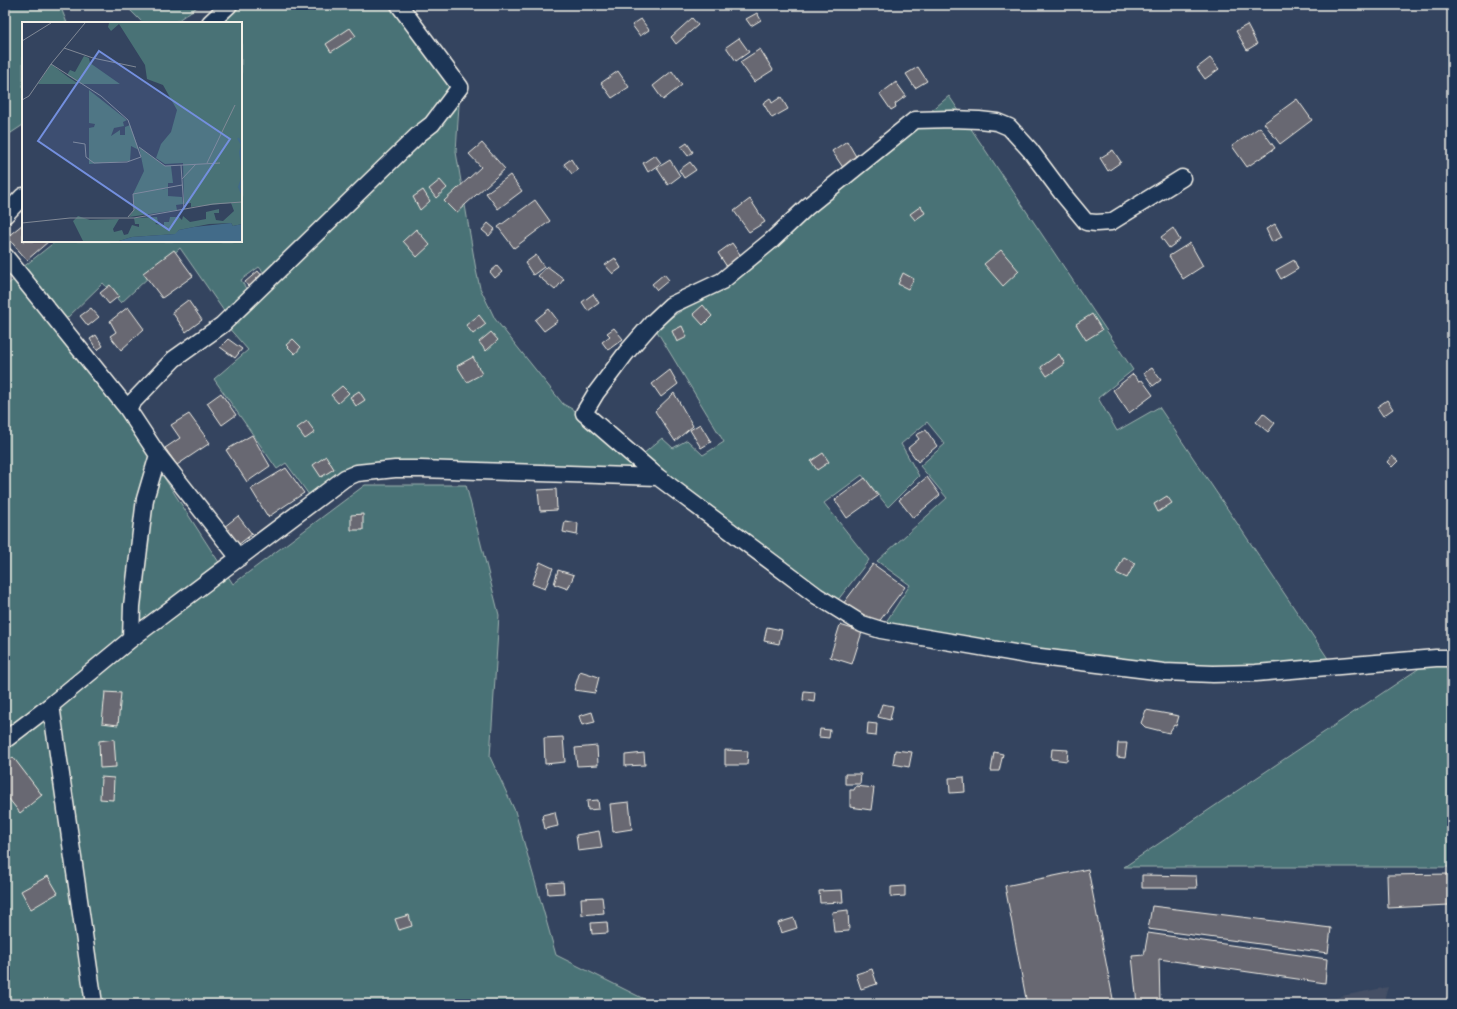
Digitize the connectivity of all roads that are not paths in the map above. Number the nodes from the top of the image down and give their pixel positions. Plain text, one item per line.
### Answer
1 (229, 5) edge
2 (399, 5) edge
3 (211, 22) edge
4 (1182, 178) dead end
5 (22, 197) edge
6 (5, 215) edge
7 (5, 256) edge
8 (127, 408) junction
9 (158, 455) junction
10 (658, 477) junction
11 (239, 558) junction
12 (131, 639) junction
13 (1452, 658) edge
14 (51, 704) junction
15 (5, 740) edge
16 (94, 1004) edge

1 - 3 street
2 - 8 street
4 - 10 street
5 - 6 street
7 - 8 street
8 - 9 street
9 - 11 street
9 - 12 street
10 - 11 street
10 - 13 street
11 - 12 street
12 - 14 street
14 - 15 street
14 - 16 street

